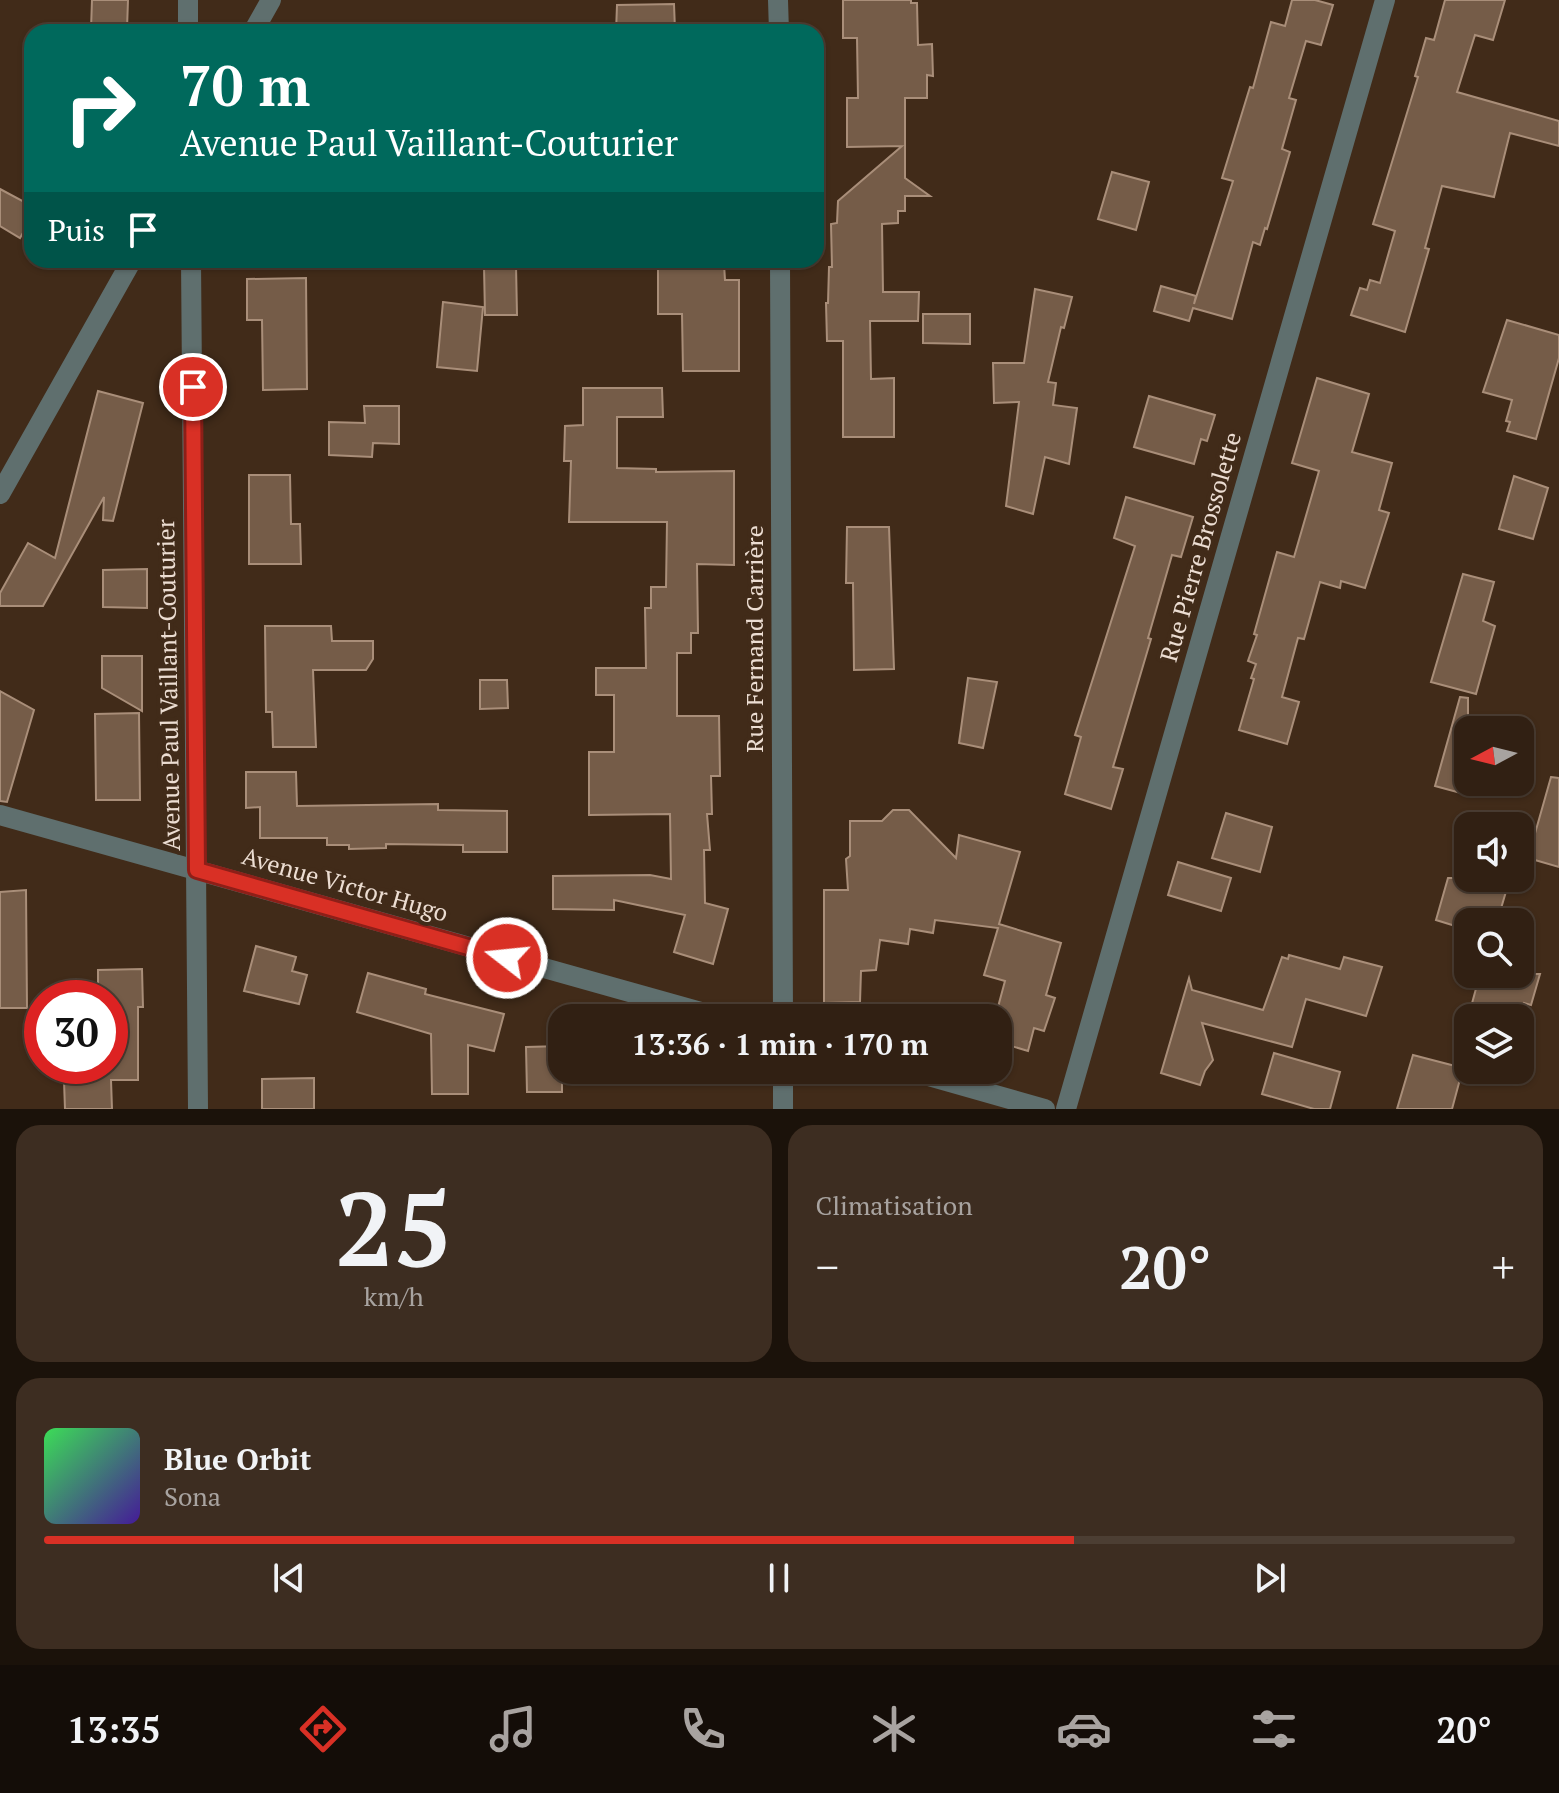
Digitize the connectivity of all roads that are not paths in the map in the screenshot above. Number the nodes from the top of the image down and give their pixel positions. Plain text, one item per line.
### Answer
1 (188, 0) edge
2 (271, 0) edge
3 (778, 0) edge
4 (1385, 0) edge
5 (188, 24) edge
6 (258, 24) edge
7 (779, 24) edge
8 (127, 268) edge
9 (191, 268) edge
10 (780, 268) edge
11 (0, 494) edge
12 (0, 815) edge
13 (197, 870) junction
14 (672, 1004) edge
15 (783, 1004) edge
16 (783, 1084) edge
17 (957, 1084) edge
18 (198, 1109) edge
19 (783, 1109) edge
20 (1045, 1109) edge
21 (1066, 1109) edge

1 - 5 street
2 - 6 street
3 - 7 street
4 - 21 street, Rue Pierre Brossolette
8 - 11 street
9 - 13 street, Avenue Paul Vaillant-Couturier
10 - 15 street, Rue Fernand Carrière
12 - 13 street, Avenue Victor Hugo
13 - 14 street, Avenue Victor Hugo
13 - 18 street, Avenue Paul Vaillant-Couturier
16 - 19 street
17 - 20 street

